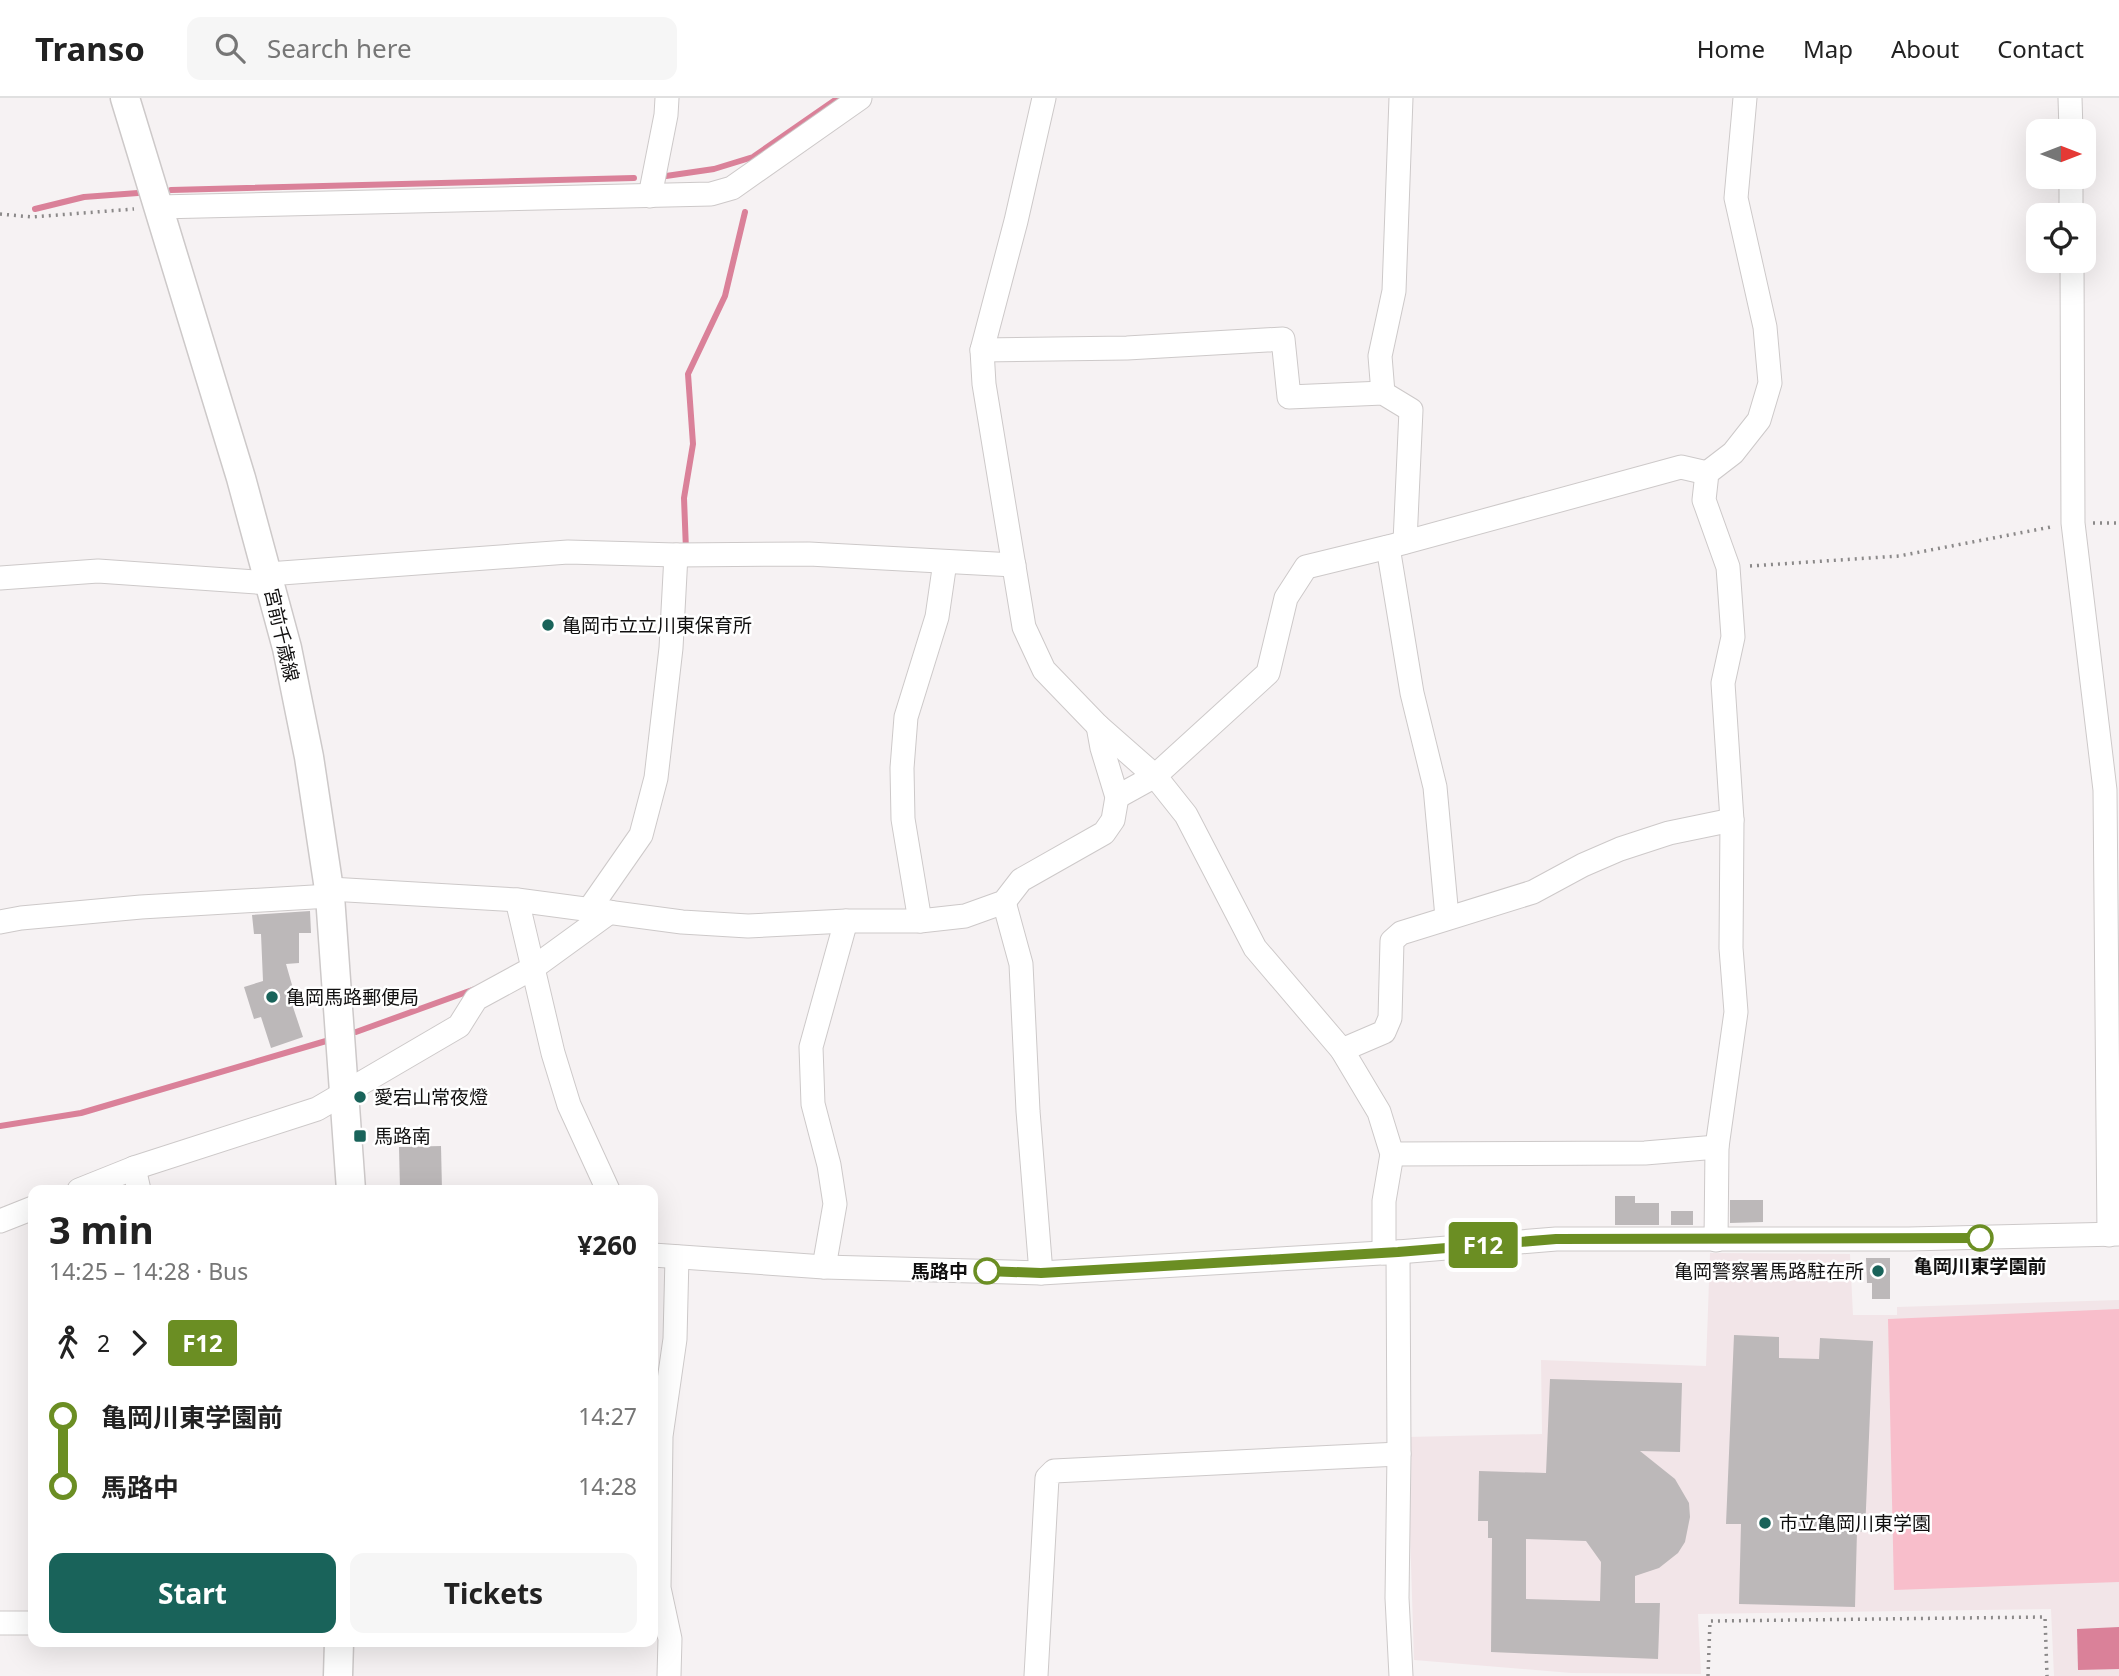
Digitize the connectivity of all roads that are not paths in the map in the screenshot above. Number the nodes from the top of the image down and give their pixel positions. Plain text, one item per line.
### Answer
1 (125, 98) edge
2 (667, 98) edge
3 (860, 98) edge
4 (1044, 98) edge
5 (1401, 98) edge
6 (1745, 98) edge
7 (2070, 98) edge
8 (2071, 119) edge
9 (650, 196) junction
10 (158, 207) junction
11 (2071, 273) edge
12 (982, 350) junction
13 (1383, 393) junction
14 (1707, 473) junction
15 (1397, 544) junction
16 (677, 555) junction
17 (945, 562) junction
18 (1014, 565) junction
19 (0, 578) edge
20 (269, 579) junction
21 (1098, 726) junction
22 (1155, 776) junction
23 (1117, 797) junction
24 (1732, 820) junction
25 (330, 892) junction
26 (517, 900) junction
27 (1004, 902) junction
28 (599, 911) junction
29 (1447, 917) junction
30 (846, 921) junction
31 (920, 921) junction
32 (0, 922) edge
33 (533, 968) junction
34 (1342, 1050) junction
35 (344, 1092) junction
36 (1717, 1147) junction
37 (1392, 1154) junction
38 (137, 1179) edge
39 (105, 1185) edge
40 (351, 1185) edge
41 (606, 1185) edge
42 (28, 1210) edge
43 (0, 1221) edge
44 (2114, 1235) edge
45 (1716, 1240) junction
46 (1391, 1253) junction
47 (658, 1255) edge
48 (677, 1257) junction
49 (824, 1267) junction
50 (1041, 1273) junction
51 (1399, 1454) junction
52 (658, 1527) edge
53 (658, 1595) edge
54 (0, 1623) edge
55 (28, 1623) edge
56 (339, 1647) edge
57 (338, 1676) edge
58 (668, 1676) edge
59 (1036, 1676) edge
60 (1401, 1676) edge

1 - 10 main road, 宮前千歳線
2 - 9 street
3 - 9 street
4 - 12 street
5 - 13 street
6 - 14 street
7 - 8 street
9 - 10 street
10 - 20 main road, 宮前千歳線
11 - 44 street
12 - 13 street
12 - 18 street
13 - 15 street
14 - 15 street
14 - 24 street
15 - 22 street
15 - 29 street
16 - 17 street
16 - 20 street
16 - 28 street
17 - 18 street
17 - 31 street
18 - 21 street
19 - 20 street
20 - 25 main road, 宮前千歳線
21 - 22 street
21 - 23 street
22 - 23 street
22 - 34 street
23 - 27 street
24 - 29 street
24 - 36 street
25 - 26 street
25 - 32 street
25 - 35 main road, 宮前千歳線
26 - 28 street
26 - 33 street
27 - 31 street
27 - 50 street
28 - 30 street
28 - 33 street
29 - 34 street
30 - 31 street
30 - 49 street
33 - 35 street
33 - 41 street
34 - 37 street
35 - 38 street
35 - 40 main road, 宮前千歳線
36 - 37 street
36 - 45 street
37 - 46 street
38 - 39 street
42 - 43 street
44 - 45 street
45 - 46 street
46 - 50 street
46 - 51 street
47 - 48 street
48 - 49 street
48 - 52 street
49 - 50 street
51 - 59 street
51 - 60 street
53 - 58 street
54 - 55 street
56 - 57 main road

